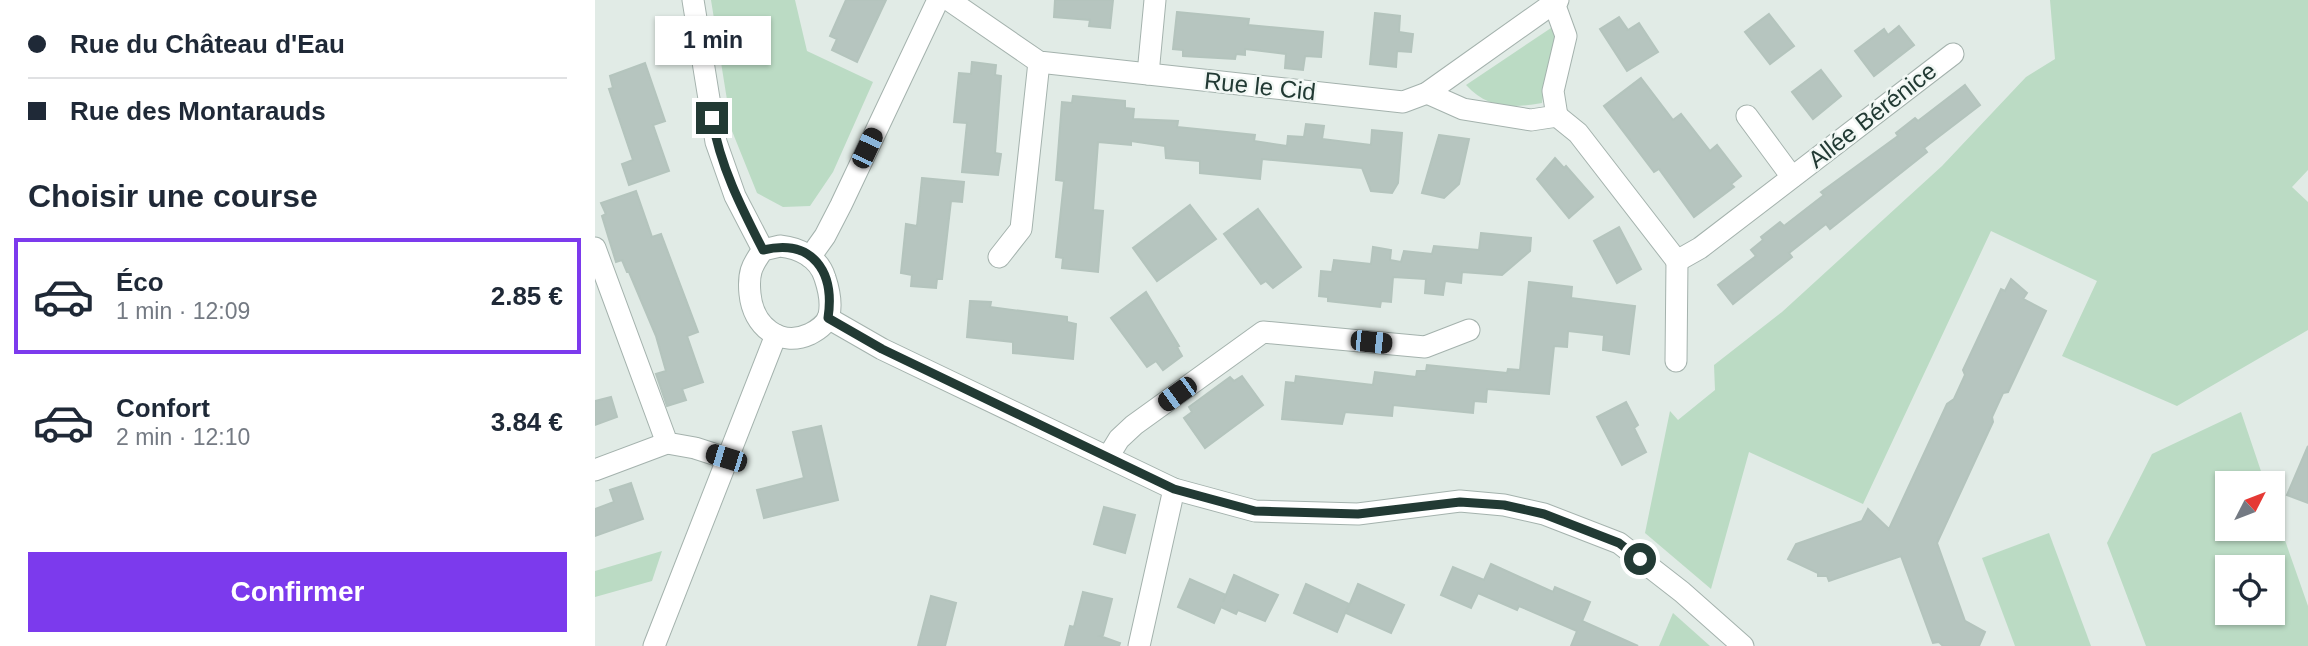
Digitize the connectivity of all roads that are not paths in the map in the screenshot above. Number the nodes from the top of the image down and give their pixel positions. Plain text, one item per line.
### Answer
1 (693, 0) edge
2 (938, 0) edge
3 (950, 0) edge
4 (1155, 0) edge
5 (1556, 1) edge
6 (1952, 54) dead end
7 (1039, 62) junction
8 (1147, 74) junction
9 (1427, 93) junction
10 (1557, 116) junction
11 (1748, 116) dead end
12 (1792, 177) junction
13 (595, 248) edge
14 (763, 250) junction
15 (810, 257) junction
16 (999, 257) dead end
17 (1677, 261) junction
18 (828, 318) junction
19 (1469, 330) dead end
20 (776, 335) junction
21 (1676, 361) dead end
22 (667, 443) junction
23 (1108, 457) junction
24 (726, 458) junction
25 (595, 470) edge
26 (1174, 489) junction
27 (1143, 645) edge
28 (654, 646) edge
29 (1743, 646) edge

1 - 14 street
2 - 15 street
3 - 7 street, Rue le Cid
4 - 8 street
5 - 9 street, Rue le Cid
5 - 10 street
6 - 12 street, Allée Bérénice
7 - 8 street, Rue le Cid
7 - 16 street
8 - 9 street, Rue le Cid
9 - 10 street
10 - 17 street
11 - 12 street, Allée Bérénice
12 - 17 street, Allée Bérénice
13 - 22 street
14 - 15 street
14 - 20 street
15 - 18 street
17 - 21 street
18 - 20 street
18 - 23 street
19 - 23 street
20 - 24 street
22 - 24 street
22 - 25 street
23 - 26 street
24 - 28 street
26 - 27 street
26 - 29 street

